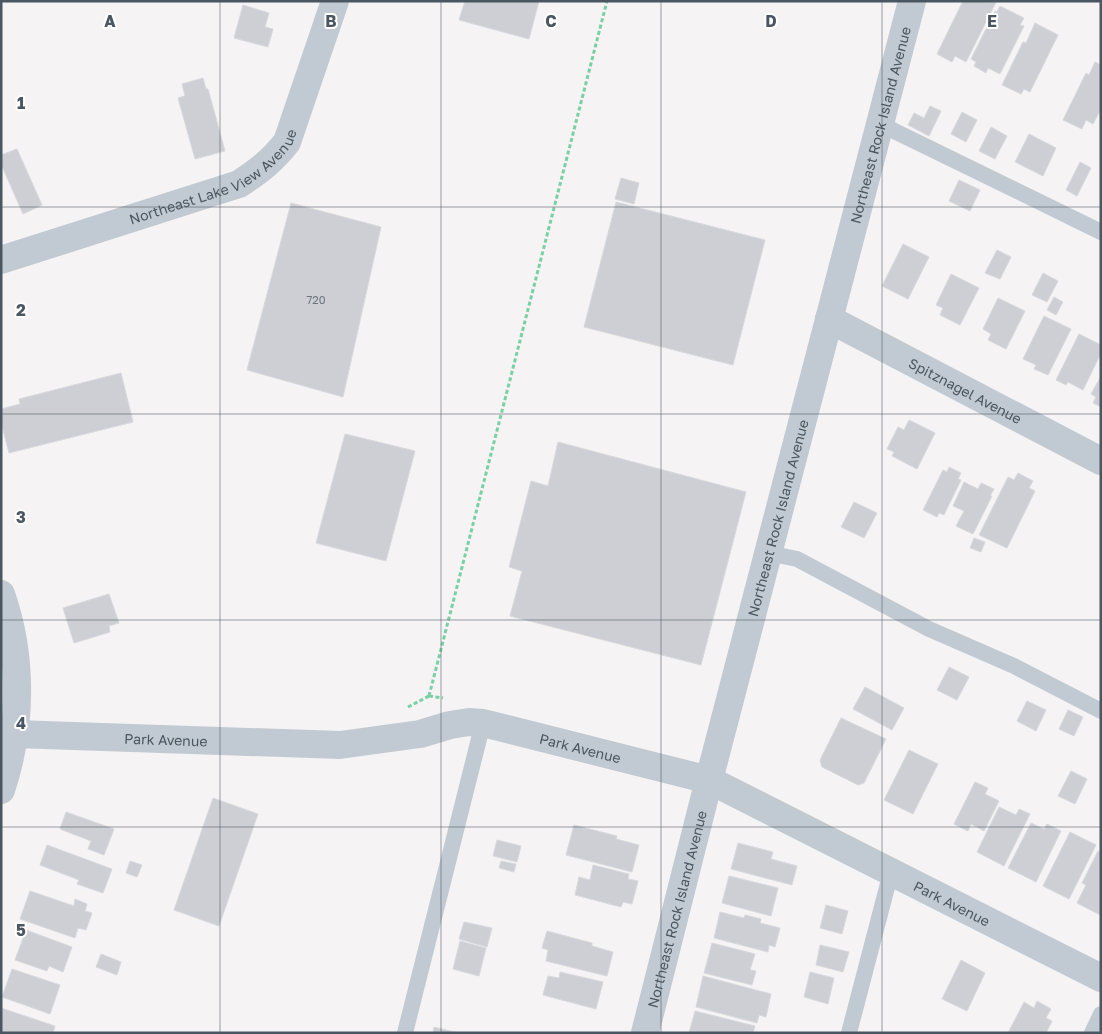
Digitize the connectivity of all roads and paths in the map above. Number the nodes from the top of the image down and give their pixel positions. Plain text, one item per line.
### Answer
1 (335, 1) edge
2 (607, 1) edge
3 (912, 1) edge
4 (880, 124) junction
5 (1101, 232) edge
6 (1, 260) edge
7 (829, 319) junction
8 (1101, 461) edge
9 (768, 553) junction
10 (1, 594) edge
11 (429, 696) dead end
12 (1101, 711) edge
13 (483, 723) junction
14 (15, 734) junction
15 (709, 780) junction
16 (1, 790) edge
17 (891, 872) junction
18 (1101, 978) edge
19 (1101, 1014) edge
20 (405, 1033) edge
21 (645, 1033) edge
22 (849, 1033) edge
23 (1092, 1033) edge

1 - 6 street, Northeast Lake View Avenue
2 - 11 path
3 - 4 street, Northeast Rock Island Avenue
4 - 5 lane
4 - 7 street, Northeast Rock Island Avenue
7 - 8 street, Spitznagel Avenue
7 - 9 street, Northeast Rock Island Avenue
9 - 12 lane
9 - 15 street, Northeast Rock Island Avenue
10 - 14 street
13 - 14 street, Park Avenue
13 - 15 street, Park Avenue
13 - 20 lane
14 - 16 street
15 - 17 street, Park Avenue
15 - 21 street, Northeast Rock Island Avenue
17 - 18 street, Park Avenue
17 - 22 lane
19 - 23 lane

